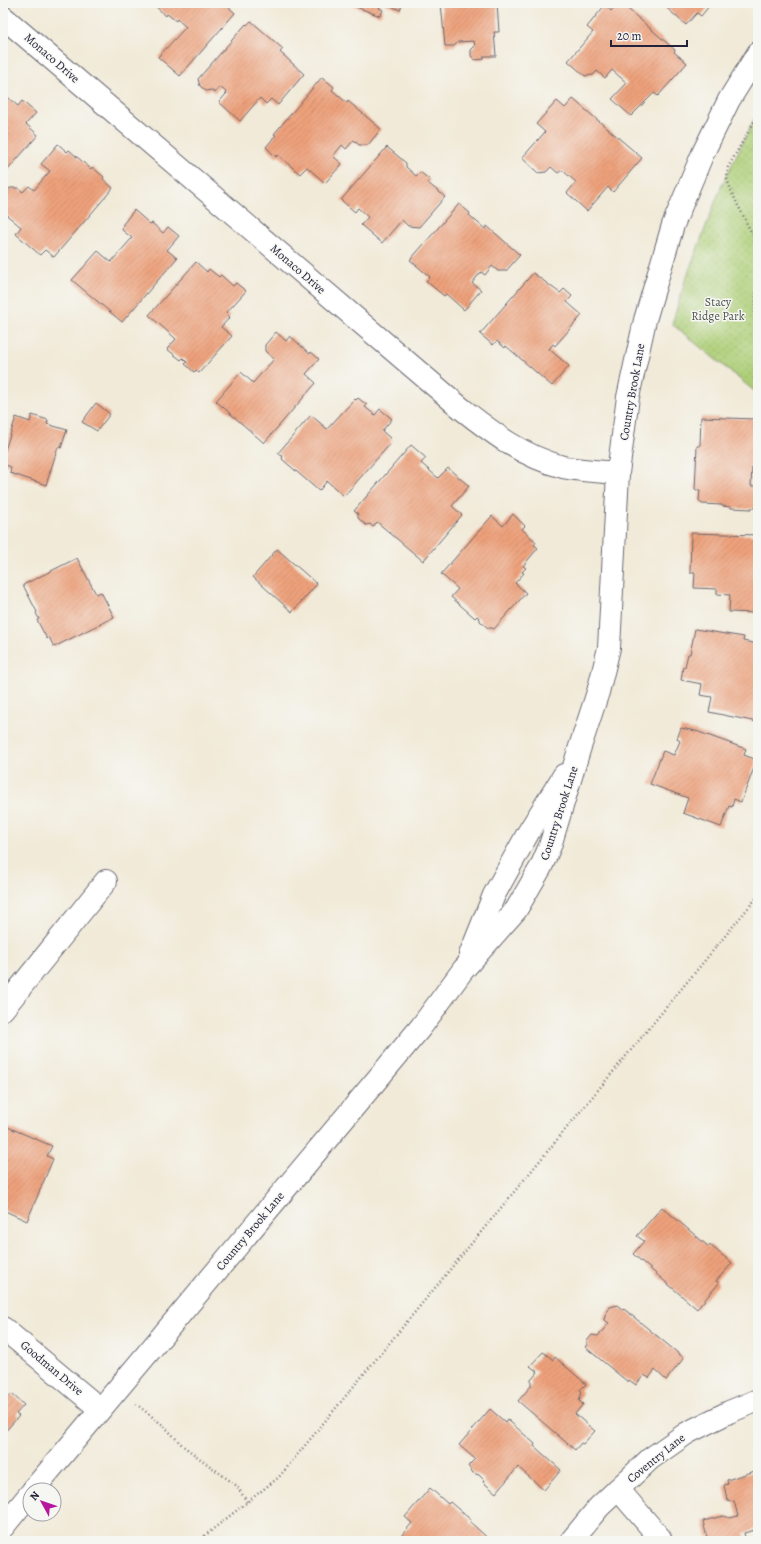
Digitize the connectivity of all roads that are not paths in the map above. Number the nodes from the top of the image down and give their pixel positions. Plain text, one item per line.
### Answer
1 (3, 17) edge
2 (758, 53) edge
3 (618, 473) junction
4 (106, 882) dead end
5 (3, 1009) edge
6 (3, 1328) edge
7 (758, 1400) edge
8 (100, 1409) junction
9 (40, 1482) edge
10 (618, 1489) junction
11 (22, 1504) edge
12 (3, 1527) edge
13 (571, 1541) edge
14 (661, 1541) edge

1 - 3 street, Monaco Drive
2 - 3 street, Country Brook Lane
3 - 8 street, Country Brook Lane
4 - 5 street
6 - 8 street, Goodman Drive
7 - 10 street, Coventry Lane
8 - 9 street, Country Brook Lane
10 - 13 street, Coventry Lane
10 - 14 street
11 - 12 street

